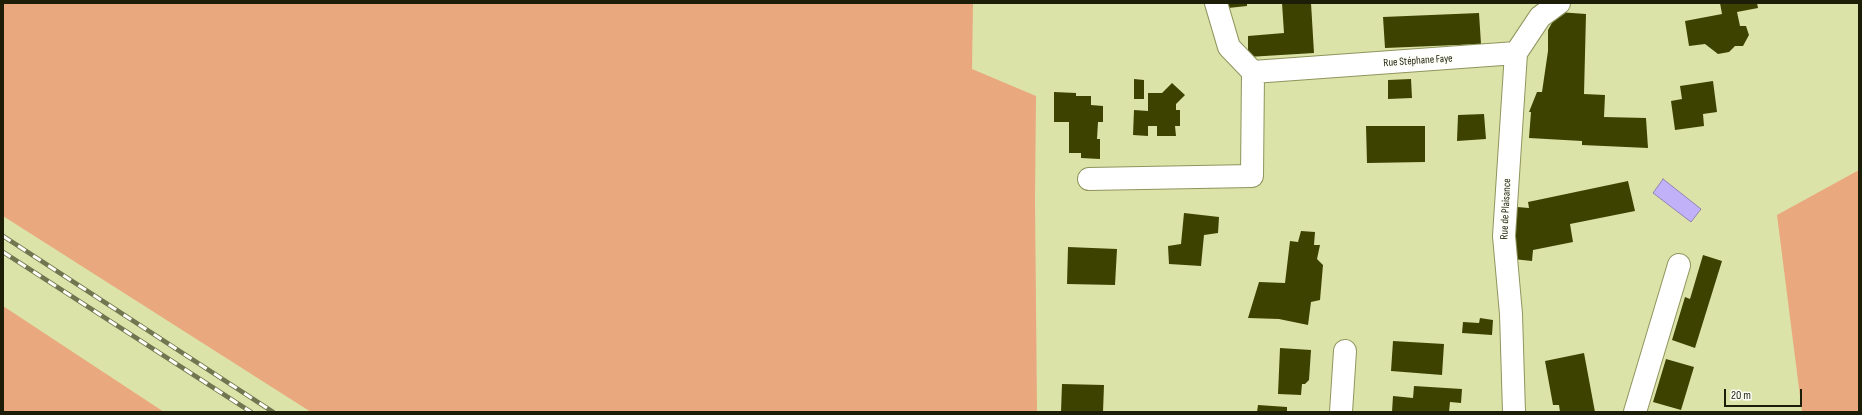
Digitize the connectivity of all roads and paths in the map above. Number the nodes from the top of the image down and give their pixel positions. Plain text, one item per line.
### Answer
1 (1216, 3) edge
2 (1560, 3) edge
3 (1516, 53) junction
4 (1253, 72) junction
5 (1089, 179) dead end
6 (1679, 265) dead end
7 (1345, 351) dead end
8 (1341, 412) edge
9 (1514, 412) edge
10 (1636, 412) edge

1 - 4 street
2 - 3 street
3 - 4 street, Rue Stéphane Faye
3 - 9 street, Rue de Plaisance
4 - 5 street
6 - 10 street
7 - 8 street

